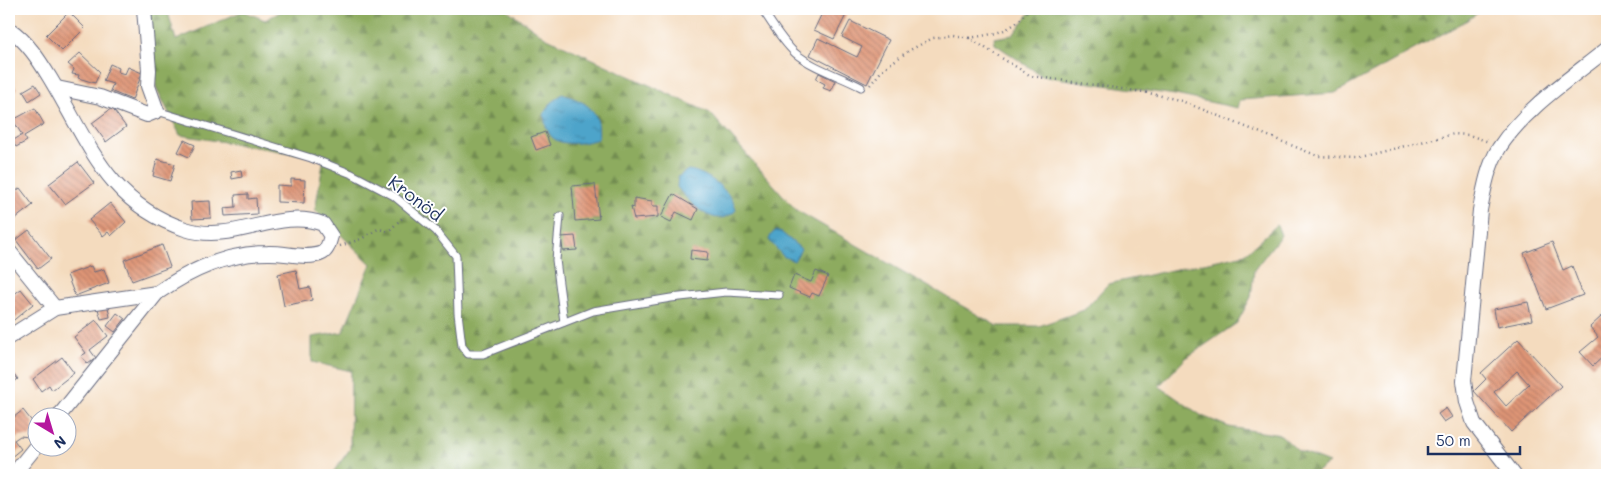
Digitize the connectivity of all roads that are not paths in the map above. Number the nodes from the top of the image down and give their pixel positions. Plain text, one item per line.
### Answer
1 (144, 9) edge
2 (762, 9) edge
3 (9, 29) edge
4 (1607, 50) edge
5 (862, 87) road end
6 (57, 88) junction
7 (157, 111) junction
8 (560, 216) dead end
9 (9, 251) edge
10 (156, 293) junction
11 (779, 295) dead end
12 (55, 308) junction
13 (564, 322) junction
14 (9, 337) edge
15 (67, 406) edge
16 (28, 456) edge
17 (12, 475) edge
18 (1514, 475) edge

1 - 7 street
2 - 5 lane
3 - 6 street
4 - 18 street
6 - 7 street
6 - 10 street
7 - 13 lane, Kronöd
8 - 13 lane
9 - 12 street
10 - 12 street
10 - 15 street
11 - 13 lane, Kronöd
12 - 14 street
16 - 17 street

